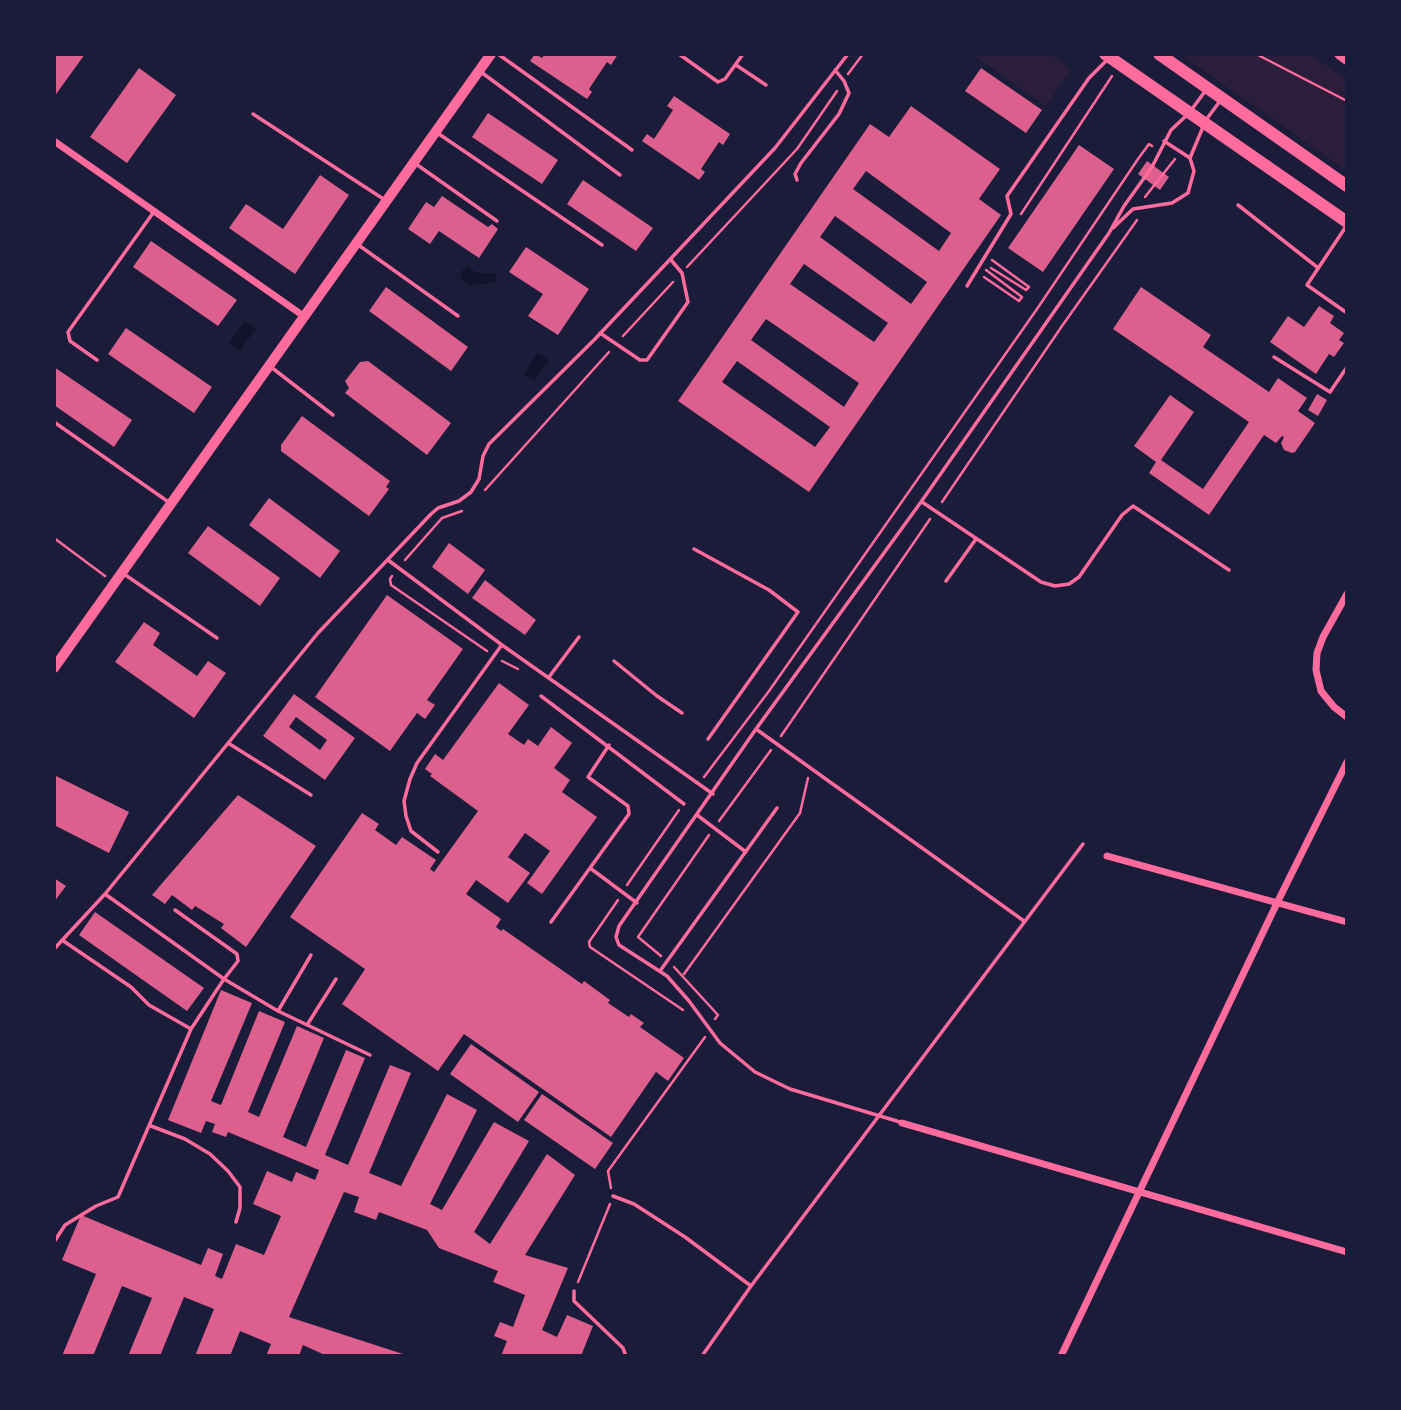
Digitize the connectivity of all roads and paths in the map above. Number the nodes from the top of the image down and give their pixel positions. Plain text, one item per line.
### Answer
1 (491, 54) edge
2 (498, 54) edge
3 (679, 54) edge
4 (743, 54) edge
5 (848, 54) edge
6 (863, 54) edge
7 (1160, 54) edge
8 (1256, 54) edge
9 (1339, 54) edge
10 (1111, 59) edge
11 (1347, 60) edge
12 (736, 65) junction
13 (479, 70) junction
14 (835, 70) junction
15 (844, 80) junction
16 (766, 85) dead end
17 (1207, 88) junction
18 (1222, 98) junction
19 (1347, 101) edge
20 (1189, 113) junction
21 (253, 114) dead end
22 (1204, 123) junction
23 (436, 132) junction
24 (54, 141) edge
25 (1164, 141) junction
26 (632, 150) dead end
27 (1159, 152) junction
28 (1190, 159) junction
29 (414, 163) junction
30 (620, 175) dead end
31 (797, 180) dead end
32 (1347, 186) edge
33 (387, 201) junction
34 (1238, 205) dead end
35 (1141, 206) junction
36 (155, 211) junction
37 (1021, 214) dead end
38 (496, 221) dead end
39 (1347, 223) edge
40 (1109, 233) junction
41 (357, 244) junction
42 (602, 245) dead end
43 (670, 259) junction
44 (992, 260) dead end
45 (1317, 267) junction
46 (682, 273) junction
47 (968, 284) joint
48 (1347, 313) edge
49 (458, 316) dead end
50 (305, 317) junction
51 (600, 333) junction
52 (617, 343) junction
53 (1273, 358) dead end
54 (97, 360) dead end
55 (270, 366) junction
56 (1347, 367) edge
57 (333, 415) dead end
58 (54, 422) edge
59 (484, 491) dead end
60 (921, 502) junction
61 (171, 504) junction
62 (466, 508) dead end
63 (935, 512) junction
64 (54, 538) edge
65 (976, 539) junction
66 (694, 549) dead end
67 (388, 560) junction
68 (399, 566) junction
69 (1229, 570) dead end
70 (123, 573) junction
71 (946, 581) dead end
72 (115, 583) junction
73 (1347, 594) edge
74 (579, 637) dead end
75 (217, 638) dead end
76 (502, 645) junction
77 (494, 656) junction
78 (614, 661) dead end
79 (54, 668) edge
80 (528, 674) dead end
81 (549, 677) junction
82 (541, 696) dead end
83 (682, 713) dead end
84 (1347, 717) edge
85 (756, 729) junction
86 (708, 739) dead end
87 (228, 743) junction
88 (775, 744) junction
89 (609, 746) junction
90 (1347, 762) edge
91 (810, 768) junction
92 (699, 784) junction
93 (713, 794) junction
94 (311, 795) dead end
95 (684, 804) joint
96 (777, 808) dead end
97 (698, 816) junction
98 (714, 828) junction
99 (1083, 844) dead end
100 (438, 852) dead end
101 (746, 852) junction
102 (1107, 856) dead end
103 (590, 868) junction
104 (622, 892) junction
105 (105, 894) junction
106 (637, 902) junction
107 (1277, 903) junction
108 (175, 910) dead end
109 (1024, 921) junction
110 (551, 922) dead end
111 (1347, 922) edge
112 (638, 937) dead end
113 (62, 940) junction
114 (54, 949) edge
115 (311, 955) dead end
116 (660, 971) junction
117 (224, 979) junction
118 (336, 979) dead end
119 (676, 985) junction
120 (278, 1011) junction
121 (687, 1013) dead end
122 (307, 1025) junction
123 (191, 1029) junction
124 (709, 1029) junction
125 (370, 1055) dead end
126 (879, 1115) junction
127 (902, 1123) joint
128 (150, 1126) junction
129 (1138, 1192) junction
130 (613, 1196) junction
131 (236, 1222) dead end
132 (54, 1242) edge
133 (1347, 1252) edge
134 (751, 1286) junction
135 (574, 1291) joint
136 (626, 1356) edge
137 (702, 1356) edge
138 (1061, 1356) edge

1 - 13 street
2 - 26 lane
3 - 12 lane
4 - 12 lane
5 - 14 lane
6 - 15 path
7 - 17 main road
8 - 19 path
9 - 11 street
10 - 20 main road
10 - 37 path
10 - 47 lane
12 - 16 lane
13 - 23 street
13 - 30 lane
14 - 15 lane
14 - 43 lane
15 - 31 lane
15 - 46 path
17 - 18 main road
17 - 20 lane
18 - 22 lane
18 - 32 main road
20 - 22 main road
20 - 25 lane
21 - 33 lane
22 - 28 lane
22 - 39 main road
23 - 29 street
23 - 42 lane
24 - 36 street
25 - 27 lane
25 - 28 lane
27 - 40 lane
27 - 92 path
28 - 35 path
28 - 35 lane
29 - 33 street
29 - 38 lane
33 - 41 street
34 - 45 lane
35 - 40 lane
35 - 63 path
36 - 50 street
36 - 54 lane
39 - 45 lane
40 - 60 lane
41 - 49 lane
41 - 50 street
43 - 46 lane
43 - 51 lane
44 - 47 path
45 - 48 lane
46 - 52 path
46 - 52 lane
50 - 55 street
51 - 52 lane
51 - 67 lane
52 - 59 path
53 - 56 lane
55 - 57 lane
55 - 61 street
58 - 61 lane
60 - 63 lane
60 - 85 lane
61 - 70 street
62 - 68 path
63 - 65 lane
63 - 88 path
64 - 72 path
65 - 69 lane
65 - 71 lane
66 - 86 lane
67 - 68 lane
67 - 87 lane
68 - 76 lane
68 - 77 path
70 - 72 street
70 - 75 lane
72 - 79 street
73 - 84 street
74 - 81 lane
76 - 77 lane
76 - 81 lane
77 - 80 path
77 - 100 lane
78 - 83 lane
81 - 92 lane
82 - 89 lane
85 - 88 lane
85 - 93 lane
87 - 94 lane
87 - 105 lane
88 - 91 lane
88 - 98 path
89 - 95 lane
89 - 103 lane
90 - 107 street
91 - 109 lane
91 - 119 path
92 - 93 lane
93 - 97 lane
95 - 104 path
96 - 101 lane
97 - 98 lane
97 - 106 lane
98 - 101 lane
98 - 112 path
99 - 109 lane
101 - 116 lane
102 - 107 street
103 - 104 lane
103 - 110 lane
104 - 106 lane
104 - 121 path
105 - 113 lane
105 - 117 lane
106 - 116 lane
107 - 111 street
107 - 129 street
108 - 117 lane
109 - 126 lane
113 - 114 lane
113 - 123 lane
115 - 120 lane
116 - 119 lane
117 - 120 lane
117 - 123 lane
118 - 122 lane
119 - 124 lane
120 - 122 lane
122 - 125 lane
123 - 128 lane
124 - 126 lane
124 - 130 path
126 - 127 lane
126 - 134 lane
127 - 129 street
128 - 131 lane
128 - 132 lane
129 - 133 street
129 - 138 street
130 - 134 lane
130 - 135 path
134 - 137 lane
135 - 136 lane

